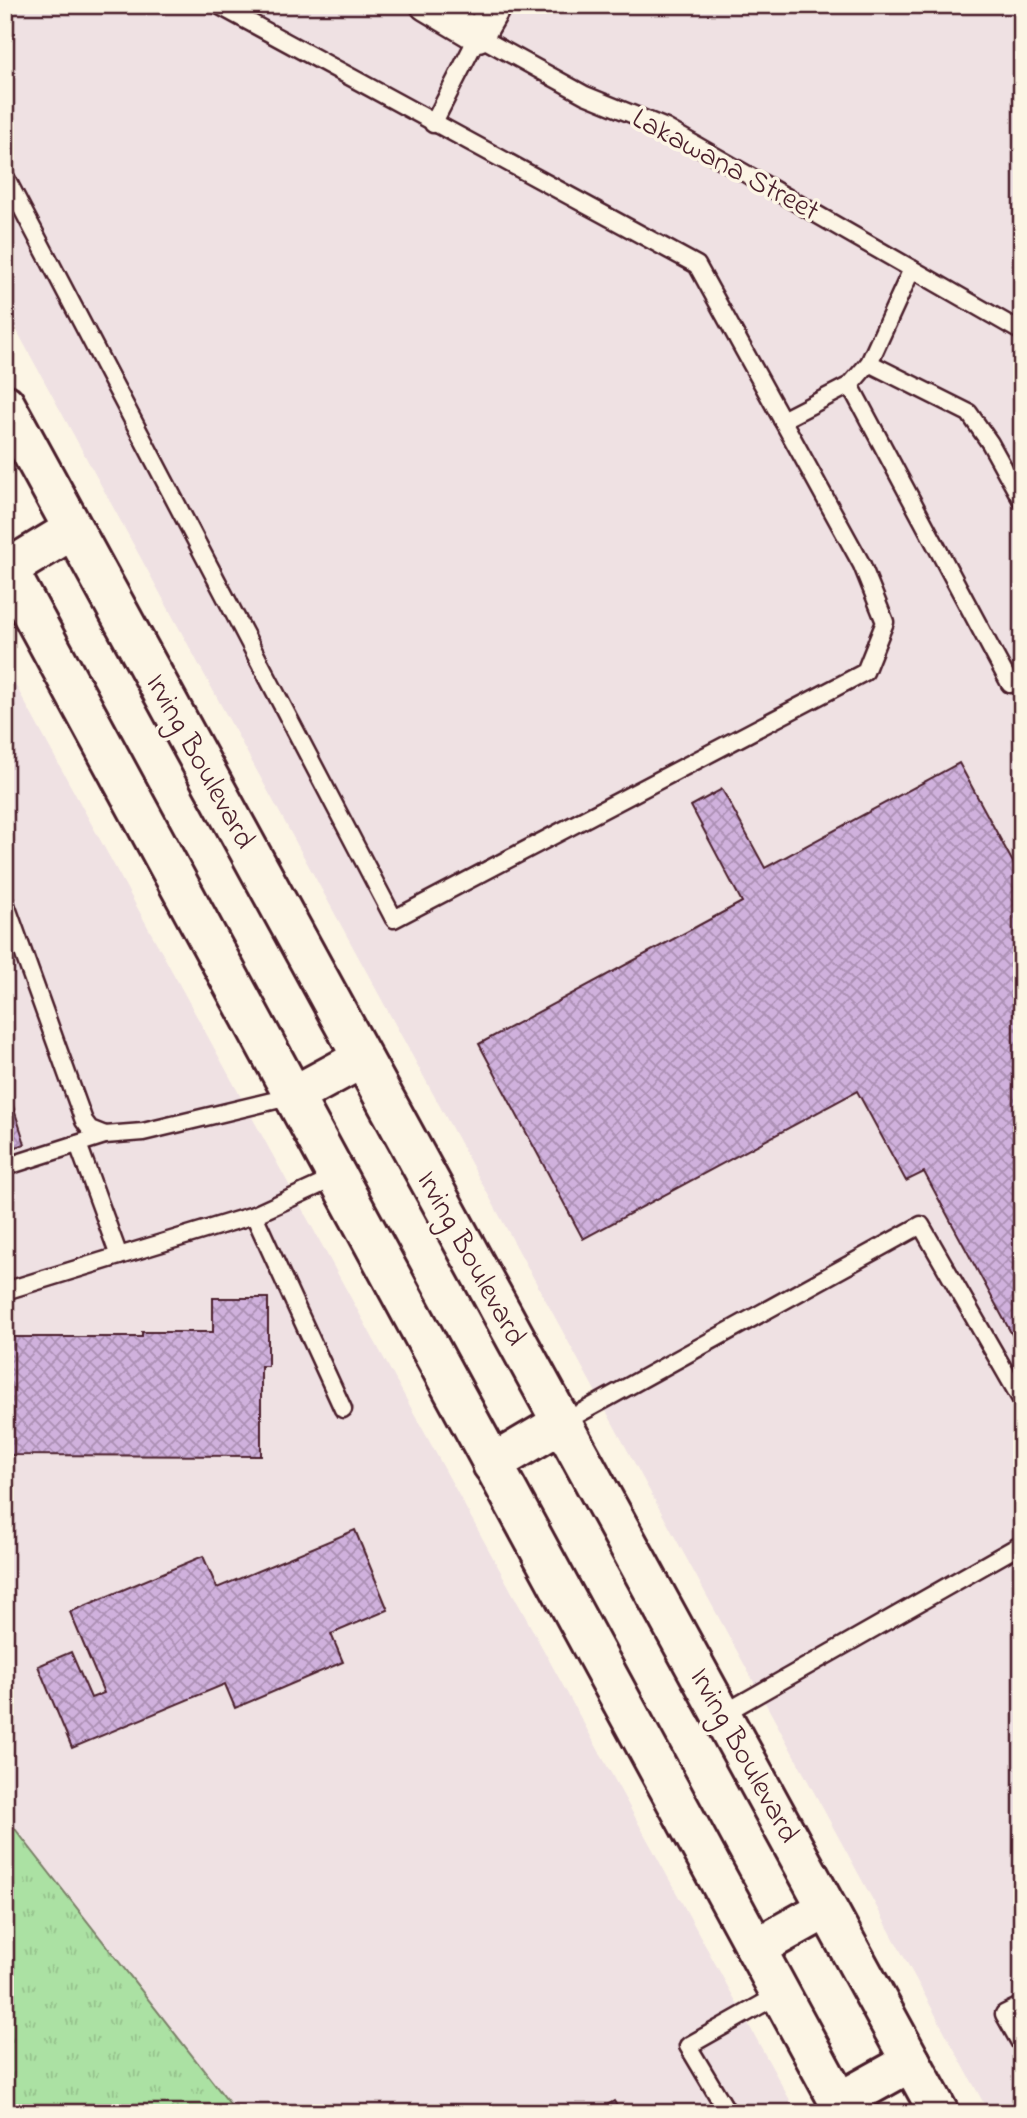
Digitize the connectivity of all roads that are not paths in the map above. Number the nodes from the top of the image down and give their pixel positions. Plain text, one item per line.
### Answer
1 (218, 5) edge
2 (426, 5) edge
3 (496, 5) edge
4 (478, 36) junction
5 (433, 124) junction
6 (5, 176) edge
7 (912, 269) junction
8 (1022, 332) edge
9 (869, 363) junction
10 (850, 385) junction
11 (5, 404) edge
12 (782, 420) junction
13 (1022, 501) edge
14 (72, 530) junction
15 (6, 568) edge
16 (1022, 677) edge
17 (5, 902) edge
18 (361, 1059) junction
19 (293, 1096) junction
20 (105, 1135) junction
21 (78, 1144) junction
22 (5, 1167) edge
23 (337, 1177) junction
24 (254, 1215) junction
25 (119, 1256) junction
26 (5, 1291) edge
27 (1022, 1401) edge
28 (343, 1409) dead end
29 (560, 1424) junction
30 (492, 1464) junction
31 (1022, 1544) edge
32 (721, 1714) junction
33 (826, 1909) junction
34 (755, 1948) junction
35 (780, 1994) junction
36 (1022, 2005) edge
37 (1022, 2046) edge
38 (911, 2062) junction
39 (835, 2109) edge
40 (728, 2113) edge
41 (939, 2113) edge

1 - 5 lane
2 - 4 street, Lakawana Street
3 - 4 street
4 - 5 lane
4 - 7 lane, Lakawana Street
5 - 12 lane
6 - 12 lane
7 - 8 lane, Lakawana Street
7 - 9 lane
9 - 10 lane
9 - 13 lane
10 - 12 lane
10 - 16 lane
11 - 14 main road, Irving Boulevard
14 - 15 main road
14 - 18 main road, Irving Boulevard
15 - 19 main road
17 - 20 lane
18 - 19 main road
18 - 29 main road, Irving Boulevard
19 - 20 lane
19 - 23 main road
20 - 21 lane
21 - 22 lane
21 - 25 lane
23 - 24 lane
23 - 30 main road
24 - 25 lane
24 - 28 lane
25 - 26 lane
27 - 29 lane
29 - 30 main road
29 - 32 main road, Irving Boulevard
30 - 34 main road
31 - 32 lane
32 - 33 main road, Irving Boulevard
33 - 34 main road
33 - 38 main road, Irving Boulevard
34 - 35 main road
35 - 39 main road
35 - 40 lane
36 - 37 lane
38 - 39 main road
38 - 41 main road, Irving Boulevard

